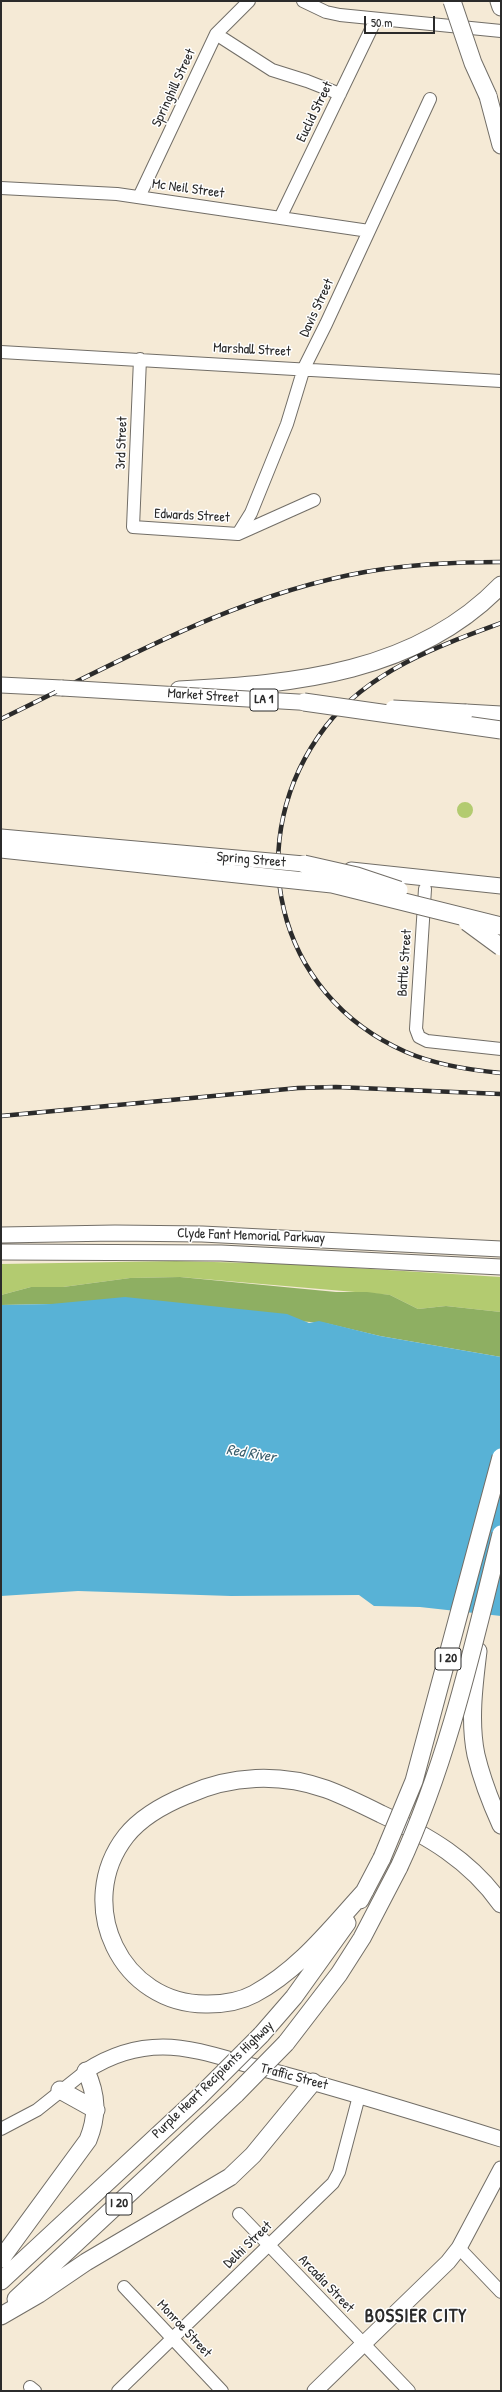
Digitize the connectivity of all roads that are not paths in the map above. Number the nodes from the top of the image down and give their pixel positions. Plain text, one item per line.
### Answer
1 (249, 1) edge
2 (303, 1) edge
3 (452, 1) edge
4 (499, 1) edge
5 (501, 7) edge
6 (376, 19) junction
7 (501, 32) edge
8 (216, 34) junction
9 (340, 94) junction
10 (488, 96) junction
11 (430, 99) dead end
12 (501, 122) edge
13 (501, 145) edge
14 (1, 188) edge
15 (139, 197) junction
16 (280, 218) junction
17 (368, 231) junction
18 (1, 352) edge
19 (140, 359) junction
20 (304, 368) junction
21 (501, 381) edge
22 (314, 500) dead end
23 (133, 527) joint
24 (238, 534) junction
25 (501, 585) edge
26 (1, 685) edge
27 (141, 692) junction
28 (304, 702) junction
29 (501, 714) edge
30 (501, 730) edge
31 (1, 837) edge
32 (1, 849) edge
33 (304, 864) junction
34 (501, 886) edge
35 (425, 890) dead end
36 (501, 926) edge
37 (501, 947) edge
38 (501, 1049) edge
39 (1, 1235) edge
40 (501, 1249) edge
41 (1, 1252) edge
42 (501, 1267) edge
43 (501, 1456) edge
44 (501, 1534) edge
45 (484, 1604) junction
46 (501, 1826) edge
47 (365, 1891) junction
48 (501, 1904) edge
49 (86, 2071) junction
50 (313, 2082) junction
51 (60, 2090) junction
52 (359, 2096) junction
53 (96, 2110) junction
54 (1, 2129) edge
55 (501, 2138) edge
56 (501, 2169) edge
57 (239, 2214) dead end
58 (269, 2246) junction
59 (459, 2248) junction
60 (1, 2259) edge
61 (1, 2281) edge
62 (124, 2287) dead end
63 (501, 2292) edge
64 (1, 2314) edge
65 (172, 2338) junction
66 (363, 2344) junction
67 (118, 2391) edge
68 (222, 2391) edge
69 (315, 2391) edge
70 (409, 2391) edge

1 - 8 street, Springhill Street
2 - 6 street
3 - 10 highway, bridge
4 - 5 highway
6 - 7 street
6 - 9 street, Euclid Street
8 - 9 street
8 - 15 street, Springhill Street
9 - 16 street, Euclid Street
10 - 12 highway
10 - 13 highway
11 - 17 street, Davis Street
14 - 15 street, Mc Neil Street
15 - 16 street, Mc Neil Street
16 - 17 street, Mc Neil Street
17 - 20 street, Davis Street
18 - 19 street, Marshall Street
19 - 20 street, Marshall Street
19 - 23 street, 3rd Street
20 - 21 street, Marshall Street
20 - 24 street, Davis Street
22 - 24 street, Edwards Street
23 - 24 street, Edwards Street
25 - 27 highway, bridge
26 - 27 main road, Market Street / LA 1, bridge
27 - 28 main road, Market Street / LA 1, bridge
28 - 29 main road, Market Street / LA 1, bridge
28 - 30 highway, bridge
31 - 33 main road, Spring Street, bridge
32 - 36 highway, bridge
33 - 34 main road, Spring Street, bridge
33 - 37 highway, bridge
35 - 38 street, Battle Street
39 - 40 main road, Clyde Fant Memorial Parkway
41 - 42 main road, Clyde Fant Memorial Parkway
43 - 47 highway, Purple Heart Recipients Highway / I 20, bridge
44 - 45 highway, Purple Heart Recipients Highway / I 20, bridge
45 - 46 highway, bridge
45 - 64 highway, Purple Heart Recipients Highway / I 20, bridge
47 - 48 highway
47 - 61 highway, Purple Heart Recipients Highway / I 20, bridge
49 - 50 main road, Traffic Street
49 - 51 street
49 - 53 highway
50 - 52 main road, Traffic Street
50 - 64 highway
51 - 53 highway
51 - 54 street
52 - 55 main road, Traffic Street
52 - 58 street, Delhi Street
53 - 60 highway
56 - 59 main road
57 - 58 street, Arcadia Street
58 - 65 street, Delhi Street
58 - 66 street, Arcadia Street
59 - 63 street
59 - 66 main road
62 - 65 street, Monroe Street
65 - 67 street, Delhi Street
65 - 68 street, Monroe Street
66 - 69 main road
66 - 70 street, Arcadia Street

